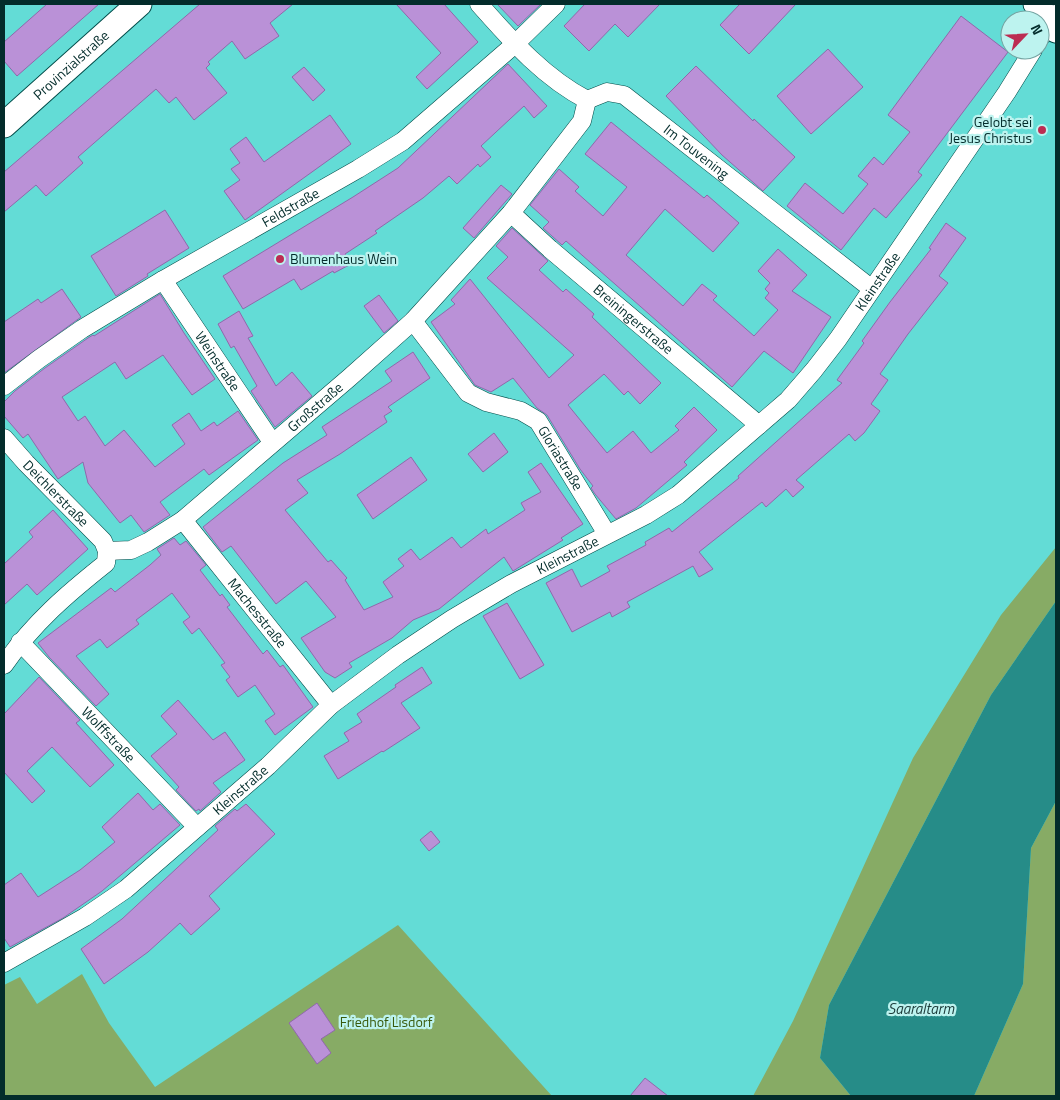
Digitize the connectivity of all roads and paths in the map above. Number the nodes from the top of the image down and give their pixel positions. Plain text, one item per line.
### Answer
1 (139, 4) edge
2 (479, 4) edge
3 (556, 4) edge
4 (515, 44) junction
5 (1027, 60) edge
6 (587, 100) junction
7 (4, 125) edge
8 (511, 213) junction
9 (163, 280) junction
10 (872, 289) junction
11 (413, 321) junction
12 (4, 386) edge
13 (759, 425) junction
14 (4, 438) edge
15 (272, 442) junction
16 (183, 520) junction
17 (607, 534) junction
18 (106, 551) junction
19 (20, 642) junction
20 (4, 665) edge
21 (330, 705) junction
22 (197, 827) junction
23 (4, 963) edge

1 - 7 main road, Provinzialstraße
2 - 4 street
3 - 4 street, Feldstraße
4 - 6 street
4 - 9 street, Feldstraße
5 - 10 street, Kleinstraße
6 - 8 street, Großstraße
6 - 10 street, Im Touvening
8 - 11 street, Großstraße
8 - 13 street, Breiningerstraße
9 - 12 street, Feldstraße
9 - 15 street, Weinstraße
10 - 13 street, Kleinstraße
11 - 15 street, Großstraße
11 - 17 street, Gloriastraße
13 - 17 street, Kleinstraße
14 - 18 street, Deichlerstraße
15 - 16 street, Großstraße
16 - 18 street, Großstraße
16 - 21 street, Machesstraße
17 - 21 street, Kleinstraße
18 - 19 street
19 - 20 street
19 - 22 street, Wolffstraße
21 - 22 street, Kleinstraße
22 - 23 street, Kleinstraße

